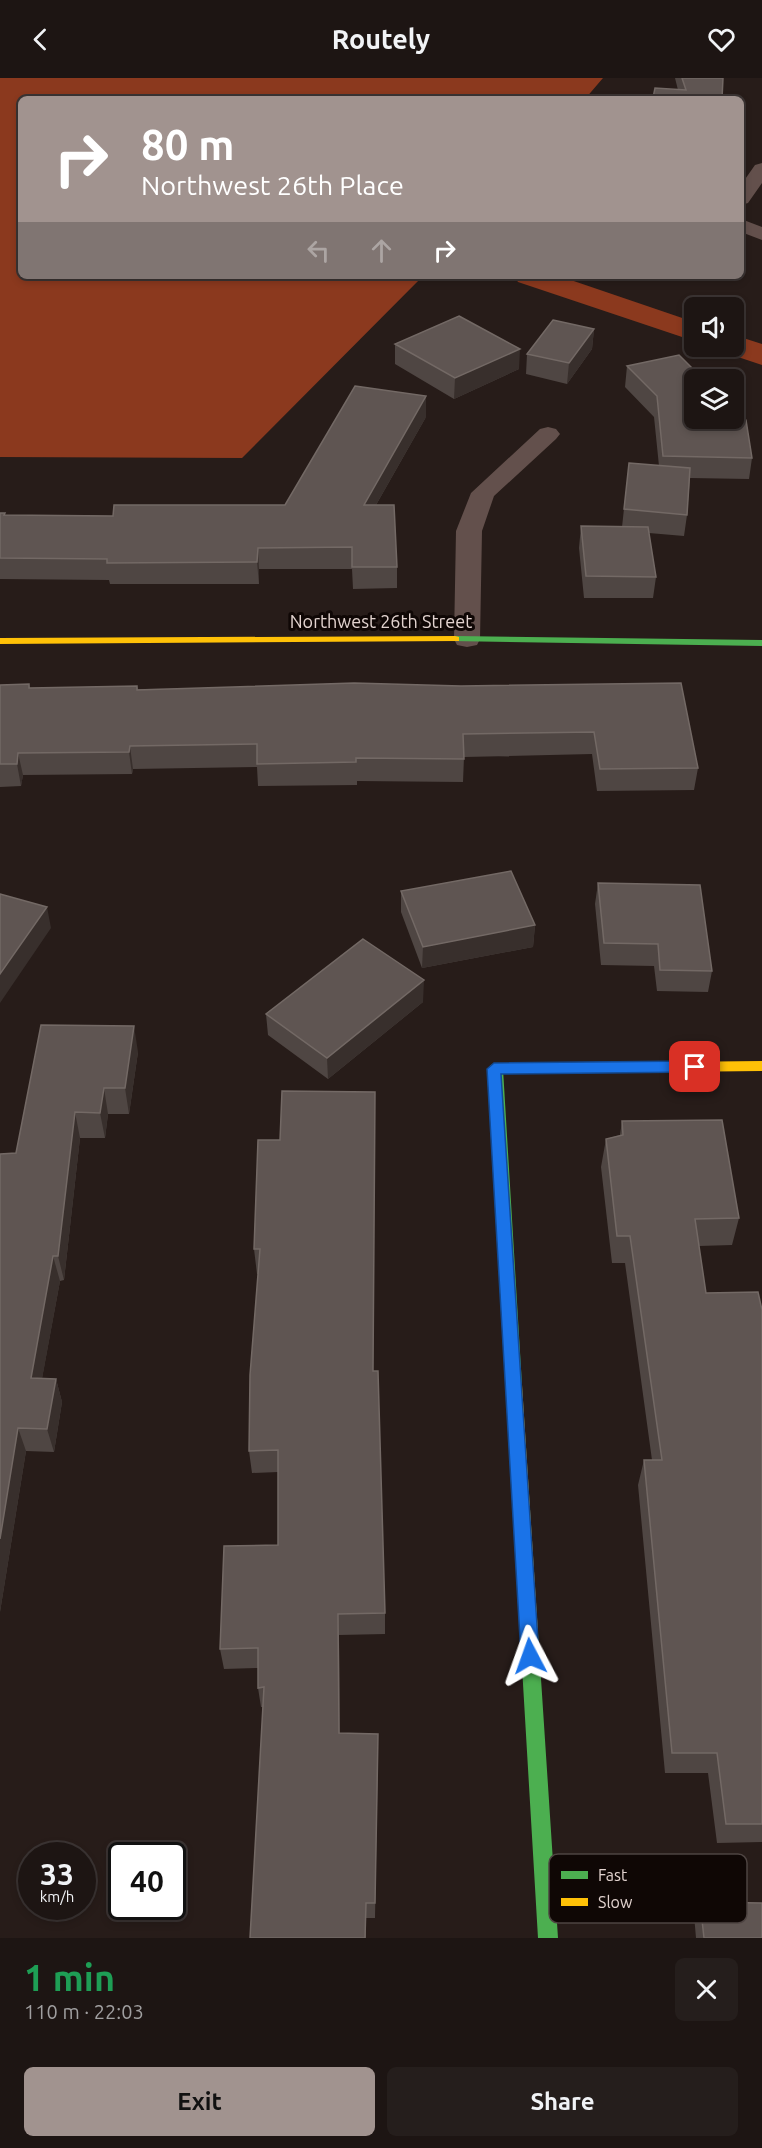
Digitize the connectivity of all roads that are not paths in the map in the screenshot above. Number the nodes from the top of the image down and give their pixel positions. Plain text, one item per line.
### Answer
1 (762, 169) edge
2 (744, 195) edge
3 (744, 226) edge
4 (762, 234) edge
5 (548, 434) dead end
6 (467, 639) junction
7 (0, 641) edge
8 (762, 643) edge
9 (762, 1066) edge
10 (548, 1938) edge

1 - 2 street
3 - 4 street
5 - 6 street
6 - 7 street, Northwest 26th Street
6 - 8 street, Northwest 26th Street
9 - 10 street

